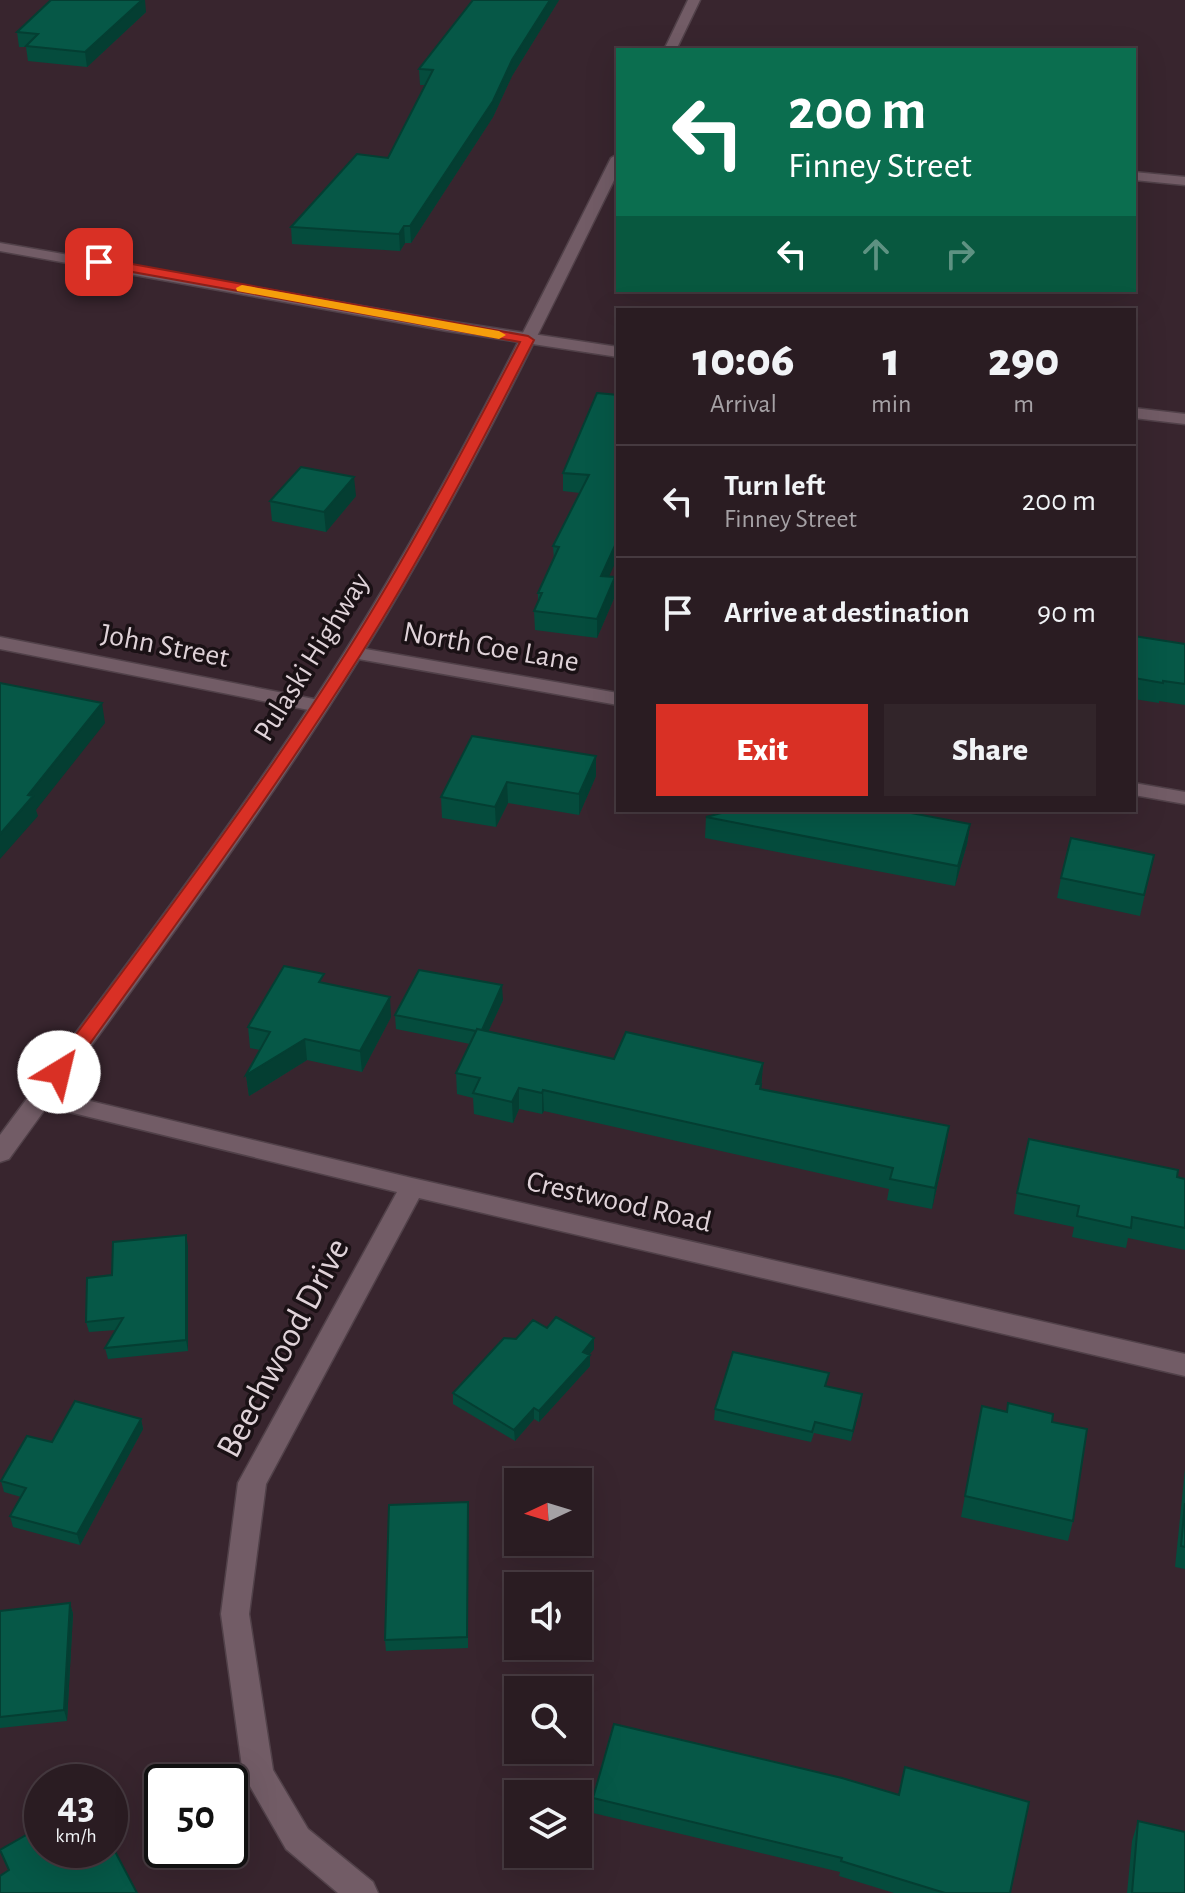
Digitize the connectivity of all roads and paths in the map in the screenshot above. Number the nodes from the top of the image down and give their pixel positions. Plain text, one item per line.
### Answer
1 (694, 0) edge
2 (671, 48) edge
3 (616, 162) edge
4 (1136, 176) edge
5 (1185, 181) edge
6 (0, 247) edge
7 (528, 340) junction
8 (616, 352) edge
9 (1136, 413) edge
10 (1185, 419) edge
11 (0, 643) edge
12 (354, 653) junction
13 (616, 699) edge
14 (319, 706) junction
15 (1136, 789) edge
16 (1185, 798) edge
17 (40, 1097) junction
18 (0, 1153) edge
19 (412, 1187) junction
20 (1185, 1365) edge
21 (362, 1893) edge

1 - 2 street
3 - 7 street, Pulaski Highway
4 - 5 street
6 - 7 street
7 - 8 street
7 - 12 street, Pulaski Highway
9 - 10 street
11 - 14 street, John Street
12 - 13 street, North Coe Lane
12 - 14 street, Pulaski Highway
14 - 17 street, Pulaski Highway
15 - 16 street
17 - 18 street, Pulaski Highway
17 - 19 street, Crestwood Road
19 - 20 street, Crestwood Road
19 - 21 street, Beechwood Drive

